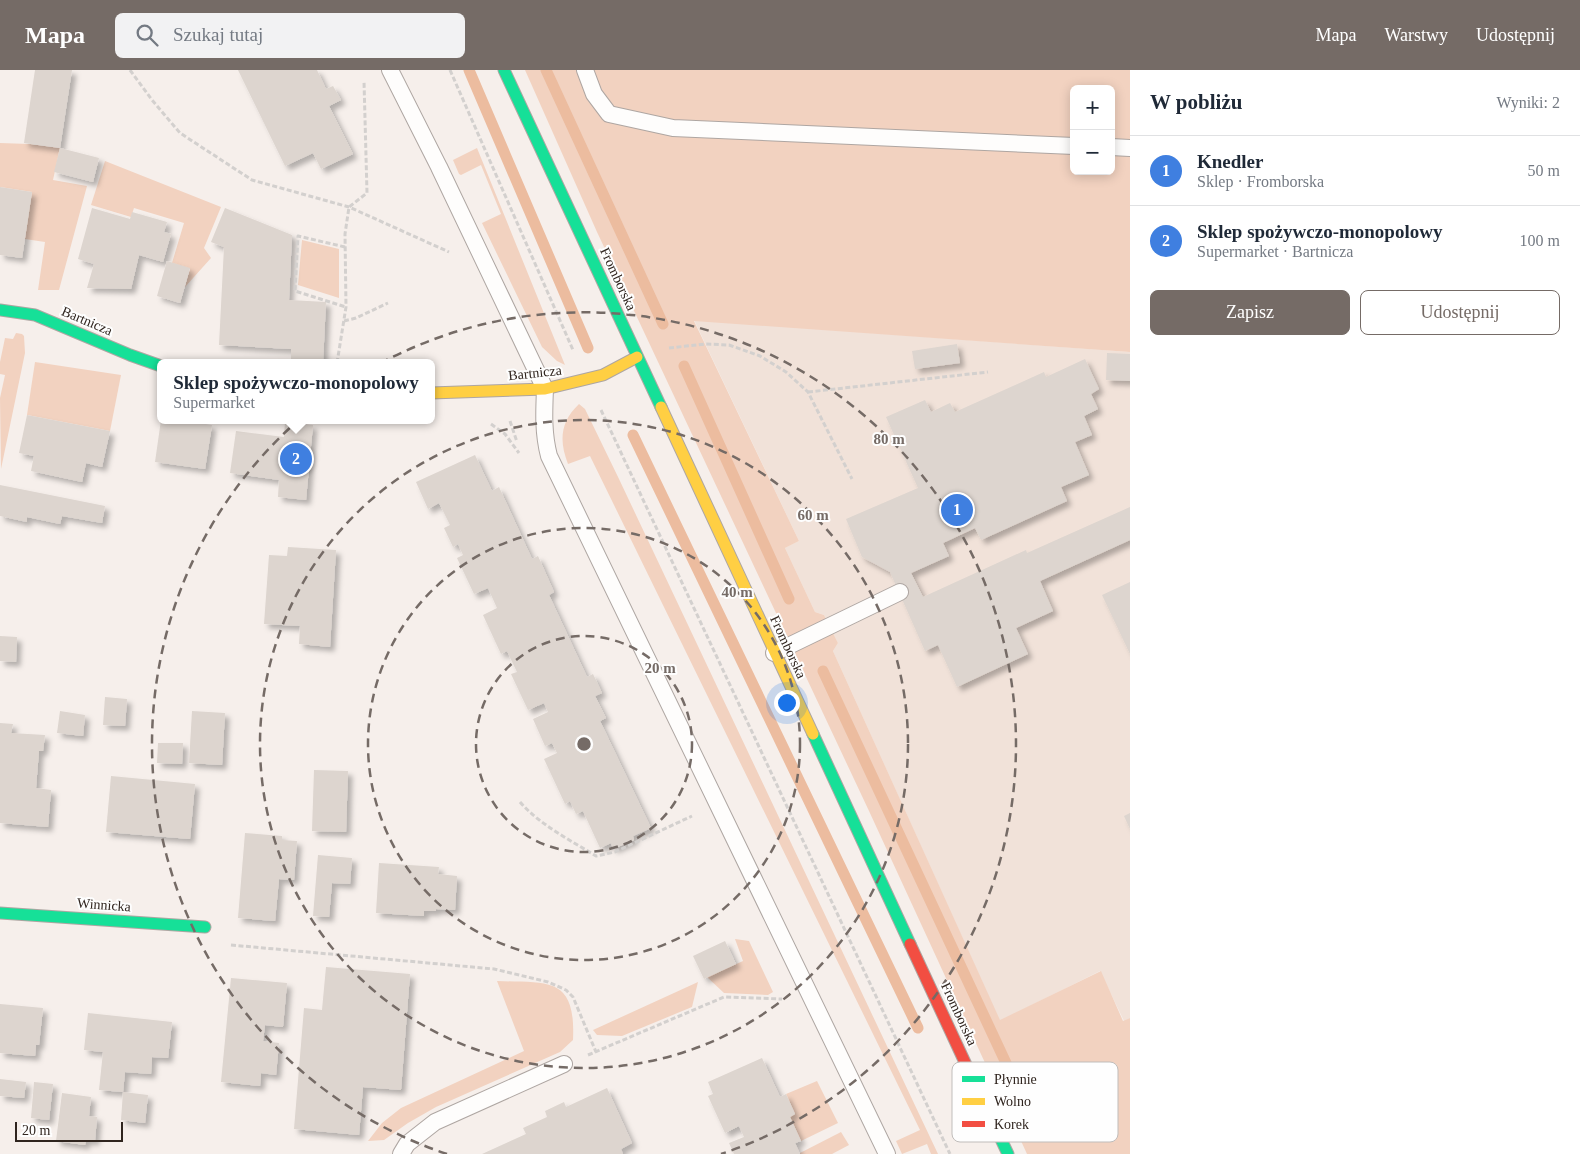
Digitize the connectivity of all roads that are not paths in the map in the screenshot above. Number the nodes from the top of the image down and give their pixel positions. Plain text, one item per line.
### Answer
1 (390, 70) edge
2 (504, 70) edge
3 (585, 70) edge
4 (1070, 146) edge
5 (1115, 148) edge
6 (1130, 148) edge
7 (0, 310) edge
8 (637, 357) junction
9 (157, 365) edge
10 (545, 389) junction
11 (435, 393) edge
12 (900, 592) dead end
13 (774, 653) junction
14 (0, 913) edge
15 (205, 927) dead end
16 (965, 1062) edge
17 (564, 1064) road end
18 (1002, 1142) edge
19 (401, 1154) edge
20 (887, 1154) edge
21 (1008, 1154) edge

1 - 10 lane
2 - 8 street, Fromborska
3 - 4 lane
5 - 6 lane
7 - 9 street, Bartnicza
8 - 10 street, Bartnicza
8 - 13 street, Fromborska
10 - 11 street, Bartnicza
10 - 20 lane
12 - 13 lane
13 - 16 street, Fromborska
14 - 15 street, Winnicka
17 - 19 lane
18 - 21 street, Fromborska

